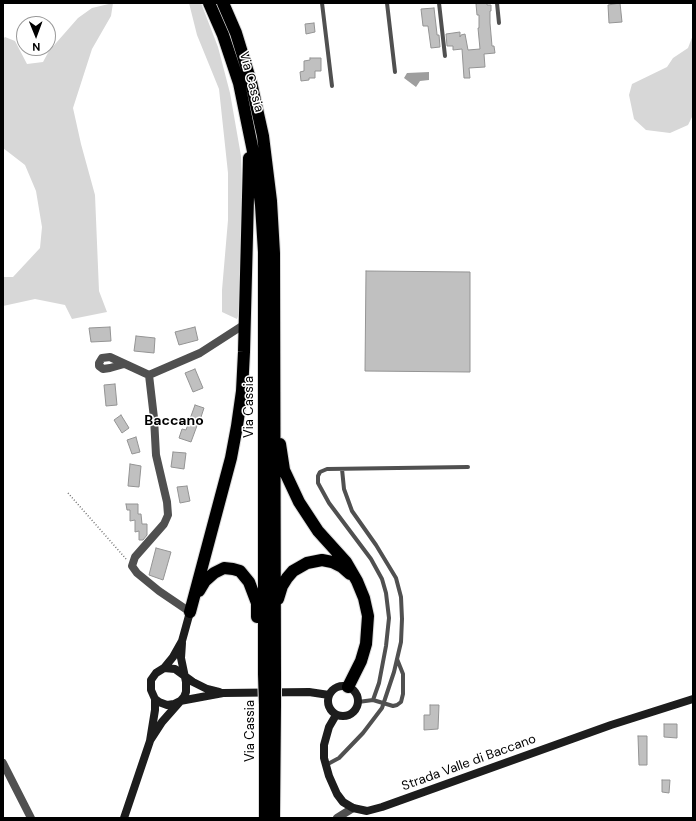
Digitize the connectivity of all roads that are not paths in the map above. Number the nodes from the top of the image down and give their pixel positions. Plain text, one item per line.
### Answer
1 (209, 3) edge
2 (223, 3) edge
3 (322, 3) edge
4 (387, 3) edge
5 (440, 3) edge
6 (497, 3) edge
7 (499, 24) dead end
8 (445, 56) dead end
9 (395, 72) dead end
10 (332, 86) dead end
11 (250, 132) junction
12 (245, 324) junction
13 (230, 333) junction
14 (244, 341) junction
15 (124, 364) dead end
16 (149, 375) junction
17 (273, 408) junction
18 (468, 467) dead end
19 (342, 469) junction
20 (357, 581) junction
21 (194, 599) junction
22 (190, 612) junction
23 (275, 628) junction
24 (182, 640) junction
25 (397, 660) junction
26 (164, 668) junction
27 (269, 674) junction
28 (185, 677) junction
29 (348, 687) junction
30 (223, 693) junction
31 (329, 695) junction
32 (155, 699) junction
33 (693, 699) edge
34 (373, 700) junction
35 (180, 701) junction
36 (358, 702) junction
37 (384, 703) junction
38 (270, 705) junction
39 (336, 715) junction
40 (150, 740) junction
41 (3, 763) edge
42 (326, 765) junction
43 (353, 808) junction
44 (31, 818) edge
45 (124, 818) edge
46 (265, 818) edge
47 (274, 818) edge
48 (337, 818) edge

1 - 11 highway, Via Cassia
2 - 17 highway, Via Cassia
3 - 10 lane
4 - 9 lane
5 - 8 lane
6 - 7 lane
11 - 12 highway
11 - 27 highway, Via Cassia
12 - 13 street
12 - 14 highway
13 - 14 street
13 - 16 street
14 - 21 highway
15 - 16 street
16 - 22 street
17 - 20 highway
17 - 23 highway, Via Cassia
18 - 19 lane
19 - 25 lane
19 - 34 lane
20 - 23 highway
20 - 29 highway
21 - 22 highway
21 - 27 highway
22 - 24 main road
23 - 27 highway, Via Cassia
24 - 26 main road
24 - 28 main road
25 - 37 lane
25 - 37 lane
26 - 28 main road
26 - 32 main road
27 - 38 highway, Via Cassia, bridge
28 - 30 main road
28 - 35 main road
29 - 31 main road
29 - 36 main road
30 - 31 main road
30 - 35 main road
31 - 39 main road
32 - 35 main road
32 - 40 main road
33 - 43 main road, Strada Valle di Baccano
34 - 36 lane
34 - 37 lane
35 - 40 main road
36 - 39 main road
37 - 42 lane
38 - 46 highway, Via Cassia
38 - 47 highway, Via Cassia
39 - 42 main road
40 - 45 main road
41 - 44 street
42 - 43 main road
43 - 48 street

